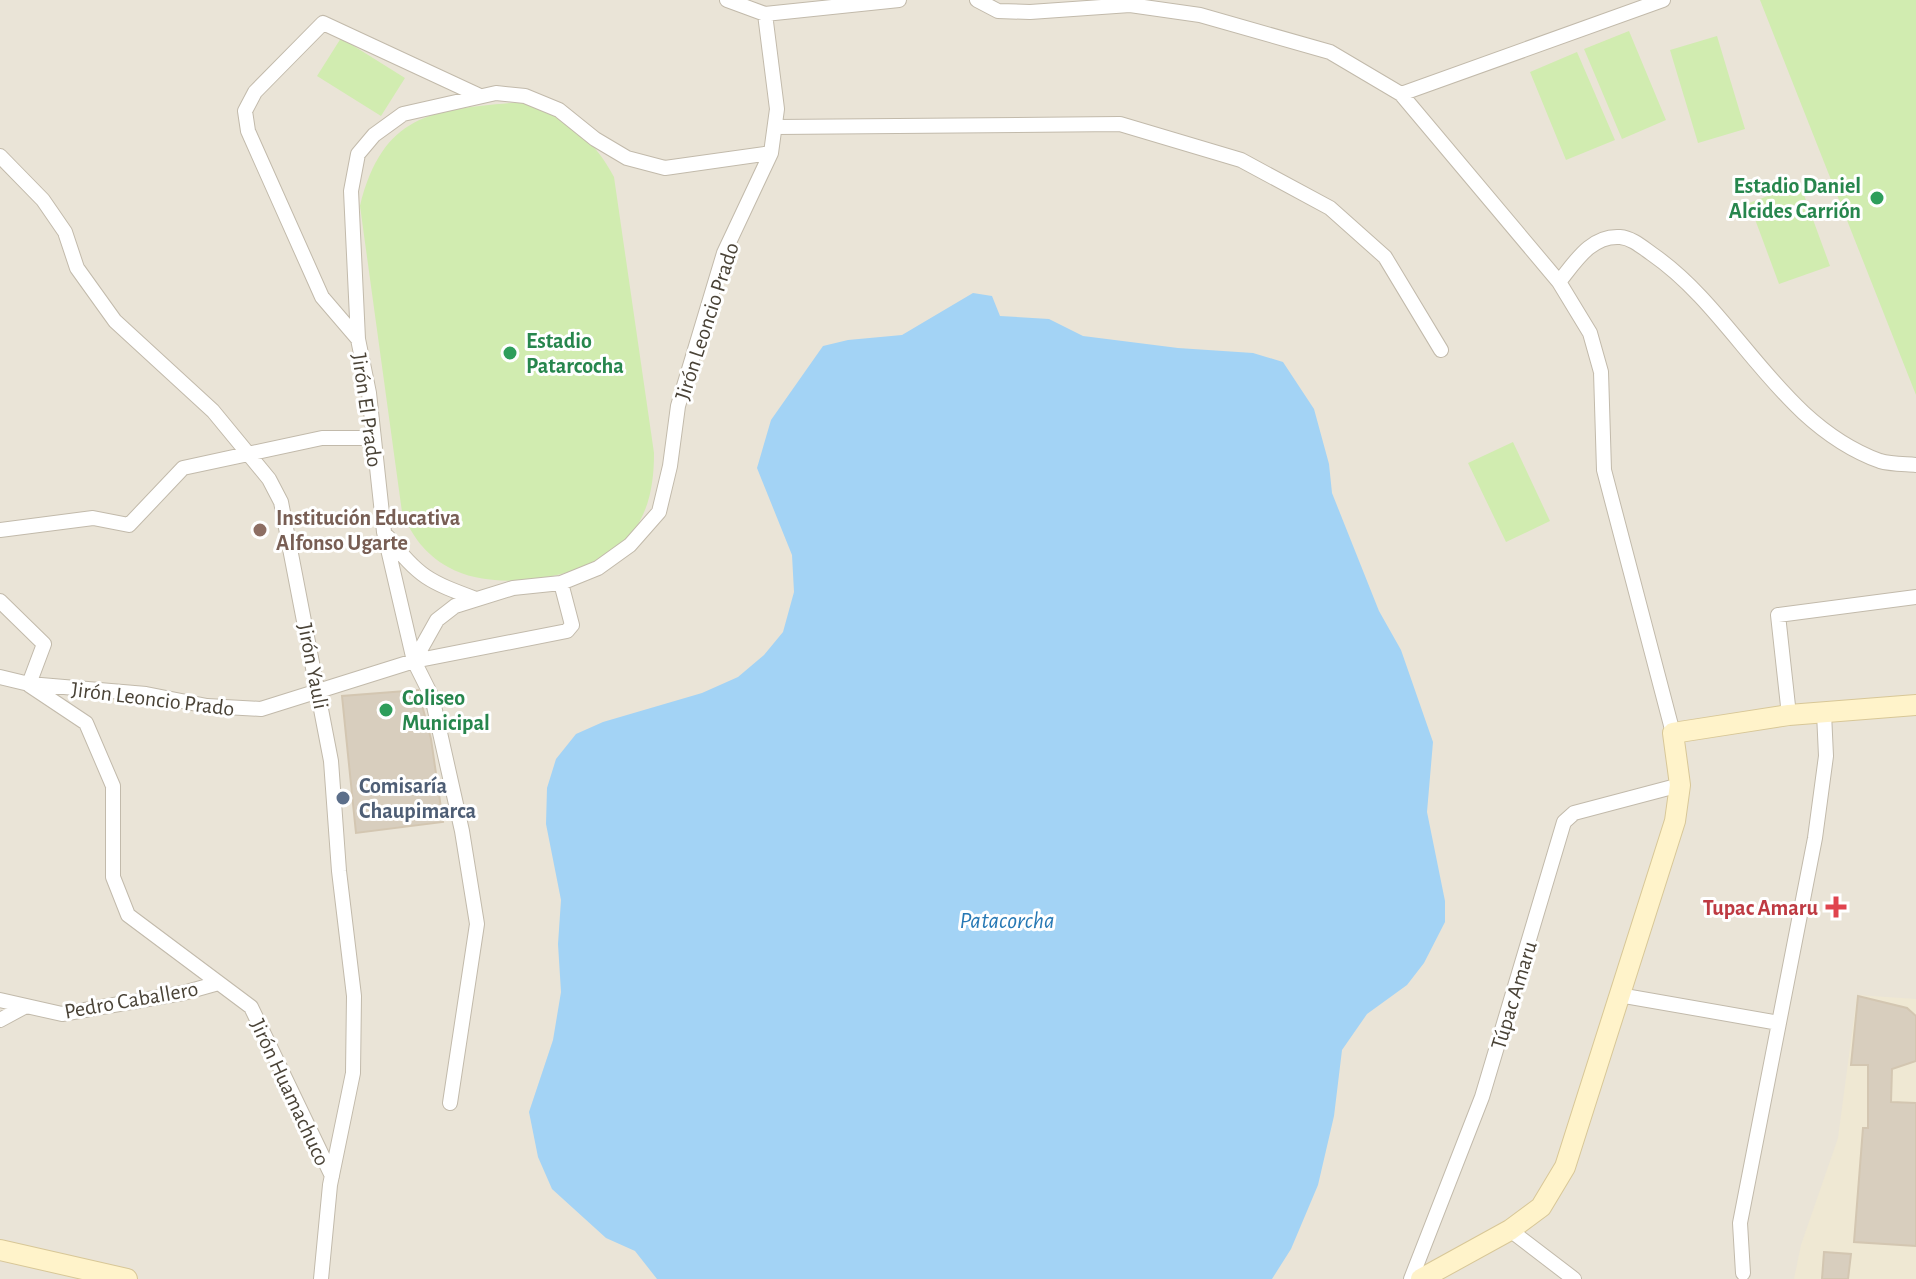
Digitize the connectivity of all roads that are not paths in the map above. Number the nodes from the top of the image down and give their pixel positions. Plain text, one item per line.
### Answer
1 (727, 0) edge
2 (899, 0) edge
3 (977, 0) edge
4 (1663, 0) edge
5 (765, 14) junction
6 (1401, 94) junction
7 (478, 95) junction
8 (776, 127) junction
9 (771, 153) junction
10 (0, 156) edge
11 (1559, 282) junction
12 (358, 339) junction
13 (1441, 350) dead end
14 (372, 438) junction
15 (250, 455) junction
16 (1916, 465) edge
17 (0, 530) edge
18 (384, 532) junction
19 (561, 583) junction
20 (1916, 597) edge
21 (477, 599) junction
22 (0, 601) edge
23 (414, 661) junction
24 (0, 677) edge
25 (29, 684) junction
26 (319, 691) junction
27 (1916, 705) edge
28 (1824, 713) junction
29 (1789, 715) junction
30 (1673, 733) junction
31 (1680, 785) junction
32 (215, 984) junction
33 (1619, 995) junction
34 (0, 1000) edge
35 (26, 1006) junction
36 (0, 1020) edge
37 (1779, 1023) junction
38 (450, 1103) dead end
39 (332, 1176) junction
40 (1510, 1230) junction
41 (0, 1250) edge
42 (1743, 1273) dead end
43 (127, 1279) edge
44 (321, 1279) edge
45 (1411, 1279) edge
46 (1421, 1279) edge
47 (1574, 1279) edge

1 - 5 street
2 - 5 street
3 - 6 street
4 - 6 street
5 - 8 street, Jirón Leoncio Prado
6 - 11 street
7 - 9 street, Jirón El Prado
7 - 12 street, Jirón El Prado
7 - 12 street
8 - 9 street, Jirón Leoncio Prado
8 - 13 street
9 - 19 street, Jirón Leoncio Prado
10 - 15 street, Jirón Yauli
11 - 16 street
11 - 30 street
12 - 14 street, Jirón El Prado
14 - 15 street
14 - 18 street, Jirón El Prado
15 - 17 street
15 - 26 street, Jirón Yauli
18 - 21 street
18 - 23 street, Jirón El Prado
19 - 21 street, Jirón Leoncio Prado
19 - 23 street, Jirón Leoncio Prado
20 - 29 street
21 - 23 street, Jirón Leoncio Prado
22 - 25 street
23 - 26 street, Jirón Leoncio Prado
23 - 38 street, Jirón El Prado
24 - 25 street
25 - 26 street, Jirón Leoncio Prado
25 - 32 street, Jirón Huamachuco
26 - 39 street, Jirón Yauli
27 - 28 street
28 - 29 street
28 - 37 street
29 - 30 street
30 - 31 street
31 - 33 street
31 - 45 street, Túpac Amaru
32 - 35 street, Pedro Caballero
32 - 39 street, Jirón Huamachuco
33 - 37 street
33 - 40 street
34 - 35 street, Pedro Caballero
35 - 36 street
37 - 42 street
39 - 44 street, Jirón Yauli
40 - 46 street
40 - 47 street
41 - 43 street

